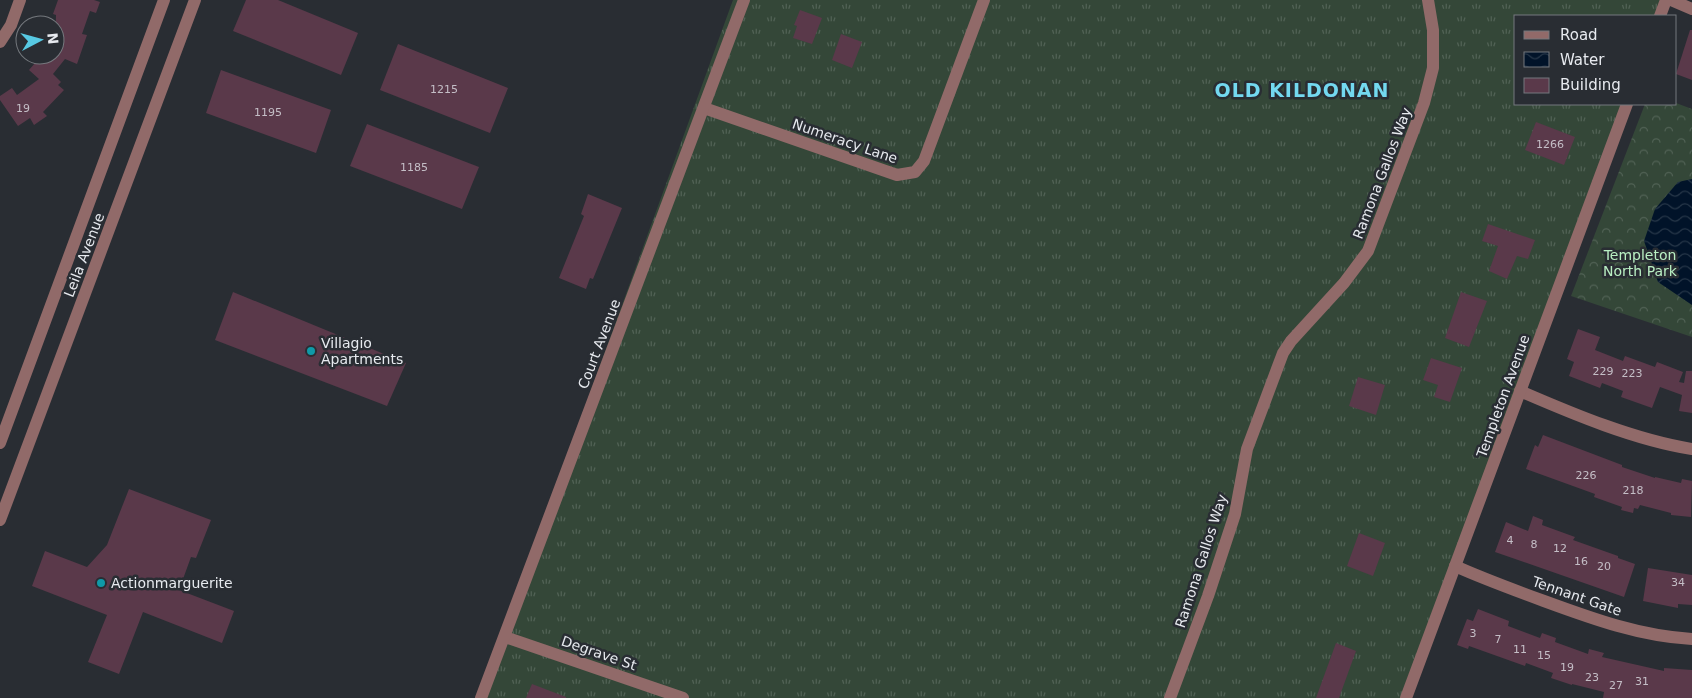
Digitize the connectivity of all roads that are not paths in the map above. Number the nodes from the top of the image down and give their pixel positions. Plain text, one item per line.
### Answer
1 (20, 0) edge
2 (164, 0) edge
3 (195, 0) edge
4 (744, 0) edge
5 (984, 0) edge
6 (1428, 0) edge
7 (1666, 0) edge
8 (1671, 0) edge
9 (1692, 9) edge
10 (1660, 15) edge
11 (0, 42) edge
12 (1627, 105) edge
13 (704, 108) junction
14 (1520, 391) junction
15 (0, 442) edge
16 (1692, 448) edge
17 (0, 520) edge
18 (1455, 566) junction
19 (505, 637) junction
20 (1692, 638) edge
21 (482, 698) edge
22 (683, 698) edge
23 (1170, 698) edge
24 (1406, 698) edge

1 - 11 street
2 - 15 street, Leila Avenue
3 - 17 street, Leila Avenue
4 - 13 street, Court Avenue
5 - 13 street, Numeracy Lane
6 - 23 street, Ramona Gallos Way
7 - 10 street
8 - 9 street
12 - 14 street, Templeton Avenue
13 - 19 street, Court Avenue
14 - 16 street
14 - 18 street, Templeton Avenue
18 - 20 street, Tennant Gate
18 - 24 street, Templeton Avenue
19 - 21 street, Court Avenue
19 - 22 street, Degrave St

